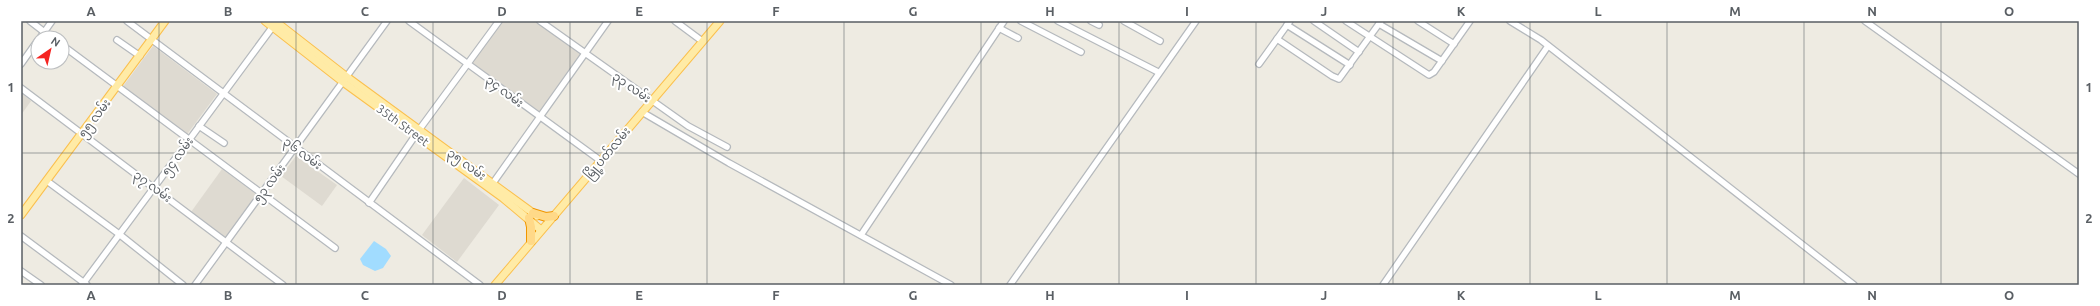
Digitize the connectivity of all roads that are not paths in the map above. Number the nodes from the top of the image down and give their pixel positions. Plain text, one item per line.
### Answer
1 (30, 21) edge
2 (52, 21) edge
3 (127, 21) edge
4 (165, 21) edge
5 (265, 21) edge
6 (387, 21) edge
7 (409, 21) edge
8 (499, 21) edge
9 (540, 21) edge
10 (608, 21) edge
11 (675, 21) edge
12 (720, 21) edge
13 (1004, 21) edge
14 (1021, 21) edge
15 (1058, 21) edge
16 (1091, 21) edge
17 (1124, 21) edge
18 (1196, 21) edge
19 (1314, 21) edge
20 (1346, 21) edge
21 (1418, 21) edge
22 (1510, 21) edge
23 (1865, 21) edge
24 (1380, 22) edge
25 (1468, 22) edge
26 (275, 23) edge
27 (1288, 23) edge
28 (1099, 25) dead end
29 (999, 28) junction
30 (41, 30) edge
31 (45, 30) edge
32 (1370, 37) junction
33 (1018, 38) dead end
34 (1277, 39) junction
35 (116, 40) dead end
36 (152, 40) junction
37 (702, 41) junction
38 (1160, 42) dead end
39 (1454, 44) junction
40 (1548, 46) junction
41 (70, 51) edge
42 (30, 52) edge
43 (1081, 52) dead end
44 (1359, 52) junction
45 (585, 53) junction
46 (140, 56) junction
47 (1442, 61) junction
48 (21, 64) edge
49 (468, 64) junction
50 (1259, 64) dead end
51 (1350, 65) junction
52 (1158, 72) junction
53 (345, 79) junction
54 (117, 87) junction
55 (21, 88) edge
56 (224, 93) junction
57 (651, 101) junction
58 (642, 112) junction
59 (541, 118) junction
60 (199, 126) junction
61 (418, 132) junction
62 (83, 133) junction
63 (188, 141) junction
64 (224, 143) dead end
65 (296, 147) junction
66 (727, 147) dead end
67 (601, 161) junction
68 (2079, 174) edge
69 (47, 181) junction
70 (493, 183) junction
71 (154, 187) junction
72 (261, 194) junction
73 (505, 195) junction
74 (369, 203) junction
75 (21, 214) edge
76 (531, 215) junction
77 (554, 216) junction
78 (547, 224) junction
79 (541, 230) junction
80 (119, 234) junction
81 (861, 235) junction
82 (21, 236) edge
83 (226, 241) junction
84 (531, 241) junction
85 (335, 248) dead end
86 (21, 271) edge
87 (84, 284) edge
88 (41, 285) edge
89 (183, 285) edge
90 (195, 285) edge
91 (284, 285) edge
92 (480, 285) edge
93 (494, 285) edge
94 (951, 285) edge
95 (1010, 285) edge
96 (1383, 285) edge
97 (1854, 285) edge

1 - 30 street
2 - 31 street
3 - 36 street, ၃၆ လမ်း
4 - 36 main road, ၅၅ လမ်း
5 - 26 main road
6 - 53 street, ၅၃ လမ်း
7 - 49 street, ၃၄ လမ်း
8 - 49 street
9 - 45 street, ၃၃ လမ်း
10 - 45 street
11 - 37 street
12 - 37 main road, မြို့ပတ်လမ်း
13 - 29 street
14 - 43 street
15 - 52 street
16 - 28 street
17 - 38 street
18 - 52 street
19 - 44 street
20 - 32 street
21 - 39 street
22 - 40 street
23 - 68 street
24 - 32 street
24 - 47 street
25 - 39 street
26 - 53 main road
26 - 56 street, ၅၄ လမ်း
27 - 34 street
27 - 51 street
29 - 33 street
29 - 81 street
32 - 44 street
32 - 47 street
34 - 50 street
34 - 51 street
35 - 46 street
36 - 46 main road, ၅၅ လမ်း
36 - 56 street, ၃၆ လမ်း
37 - 57 main road, မြို့ပတ်လမ်း
39 - 47 street
40 - 96 street
40 - 97 street
41 - 54 street
42 - 48 street
44 - 51 street
45 - 57 street, ၃၃ လမ်း
45 - 59 street
46 - 54 main road, ၅၅ လမ်း
49 - 59 street, ၃၄ လမ်း
49 - 61 street
52 - 95 street
53 - 61 main road, ၃၅ လမ်း
53 - 65 street, ၅၃ လမ်း
54 - 62 main road, ၅၅ လမ်း
54 - 63 street
55 - 62 street, ၃၇ လမ်း
56 - 60 street, ၅၄ လမ်း
56 - 65 street, ၃၆ လမ်း
57 - 58 main road, မြို့ပတ်လမ်း
57 - 66 street, ၃၃ လမ်း
58 - 67 main road, မြို့ပတ်လမ်း
58 - 81 street
59 - 67 street, ၃၄ လမ်း
59 - 70 street
60 - 63 street, ၅၄ လမ်း
60 - 64 street
61 - 70 main road, ၃၅ လမ်း
61 - 73 main road, 35th Street
61 - 74 street
62 - 69 main road, ၅၅ လမ်း
62 - 71 street, ၃၇ လမ်း
63 - 71 street, ၅၄ လမ်း
63 - 72 street
65 - 72 street, ၅၃ လမ်း
65 - 74 street, ၃၆ လမ်း
67 - 77 main road, မြို့ပတ်လမ်း
69 - 75 main road, ၅၅ လမ်း
69 - 80 street
70 - 73 main road, ၃၅ လမ်း
71 - 80 street, ၅၄ လမ်း
71 - 83 street, ၃၇ လမ်း
72 - 83 street, ၅၃ လမ်း
72 - 85 street
73 - 76 main road, 35th Street
74 - 92 street, ၃၆ လမ်း
76 - 77 highway
76 - 78 main road
76 - 79 main road, 35th Street
76 - 84 highway
77 - 78 main road, မြို့ပတ်လမ်း
78 - 79 main road, မြို့ပတ်လမ်း
79 - 84 main road, မြို့ပတ်လမ်း
80 - 87 street, ၅၄ လမ်း
80 - 89 street
81 - 94 street
82 - 87 street
83 - 90 street, ၅၃ လမ်း
83 - 91 street, ၃၇ လမ်း
84 - 93 main road, မြို့ပတ်လမ်း
86 - 88 street

